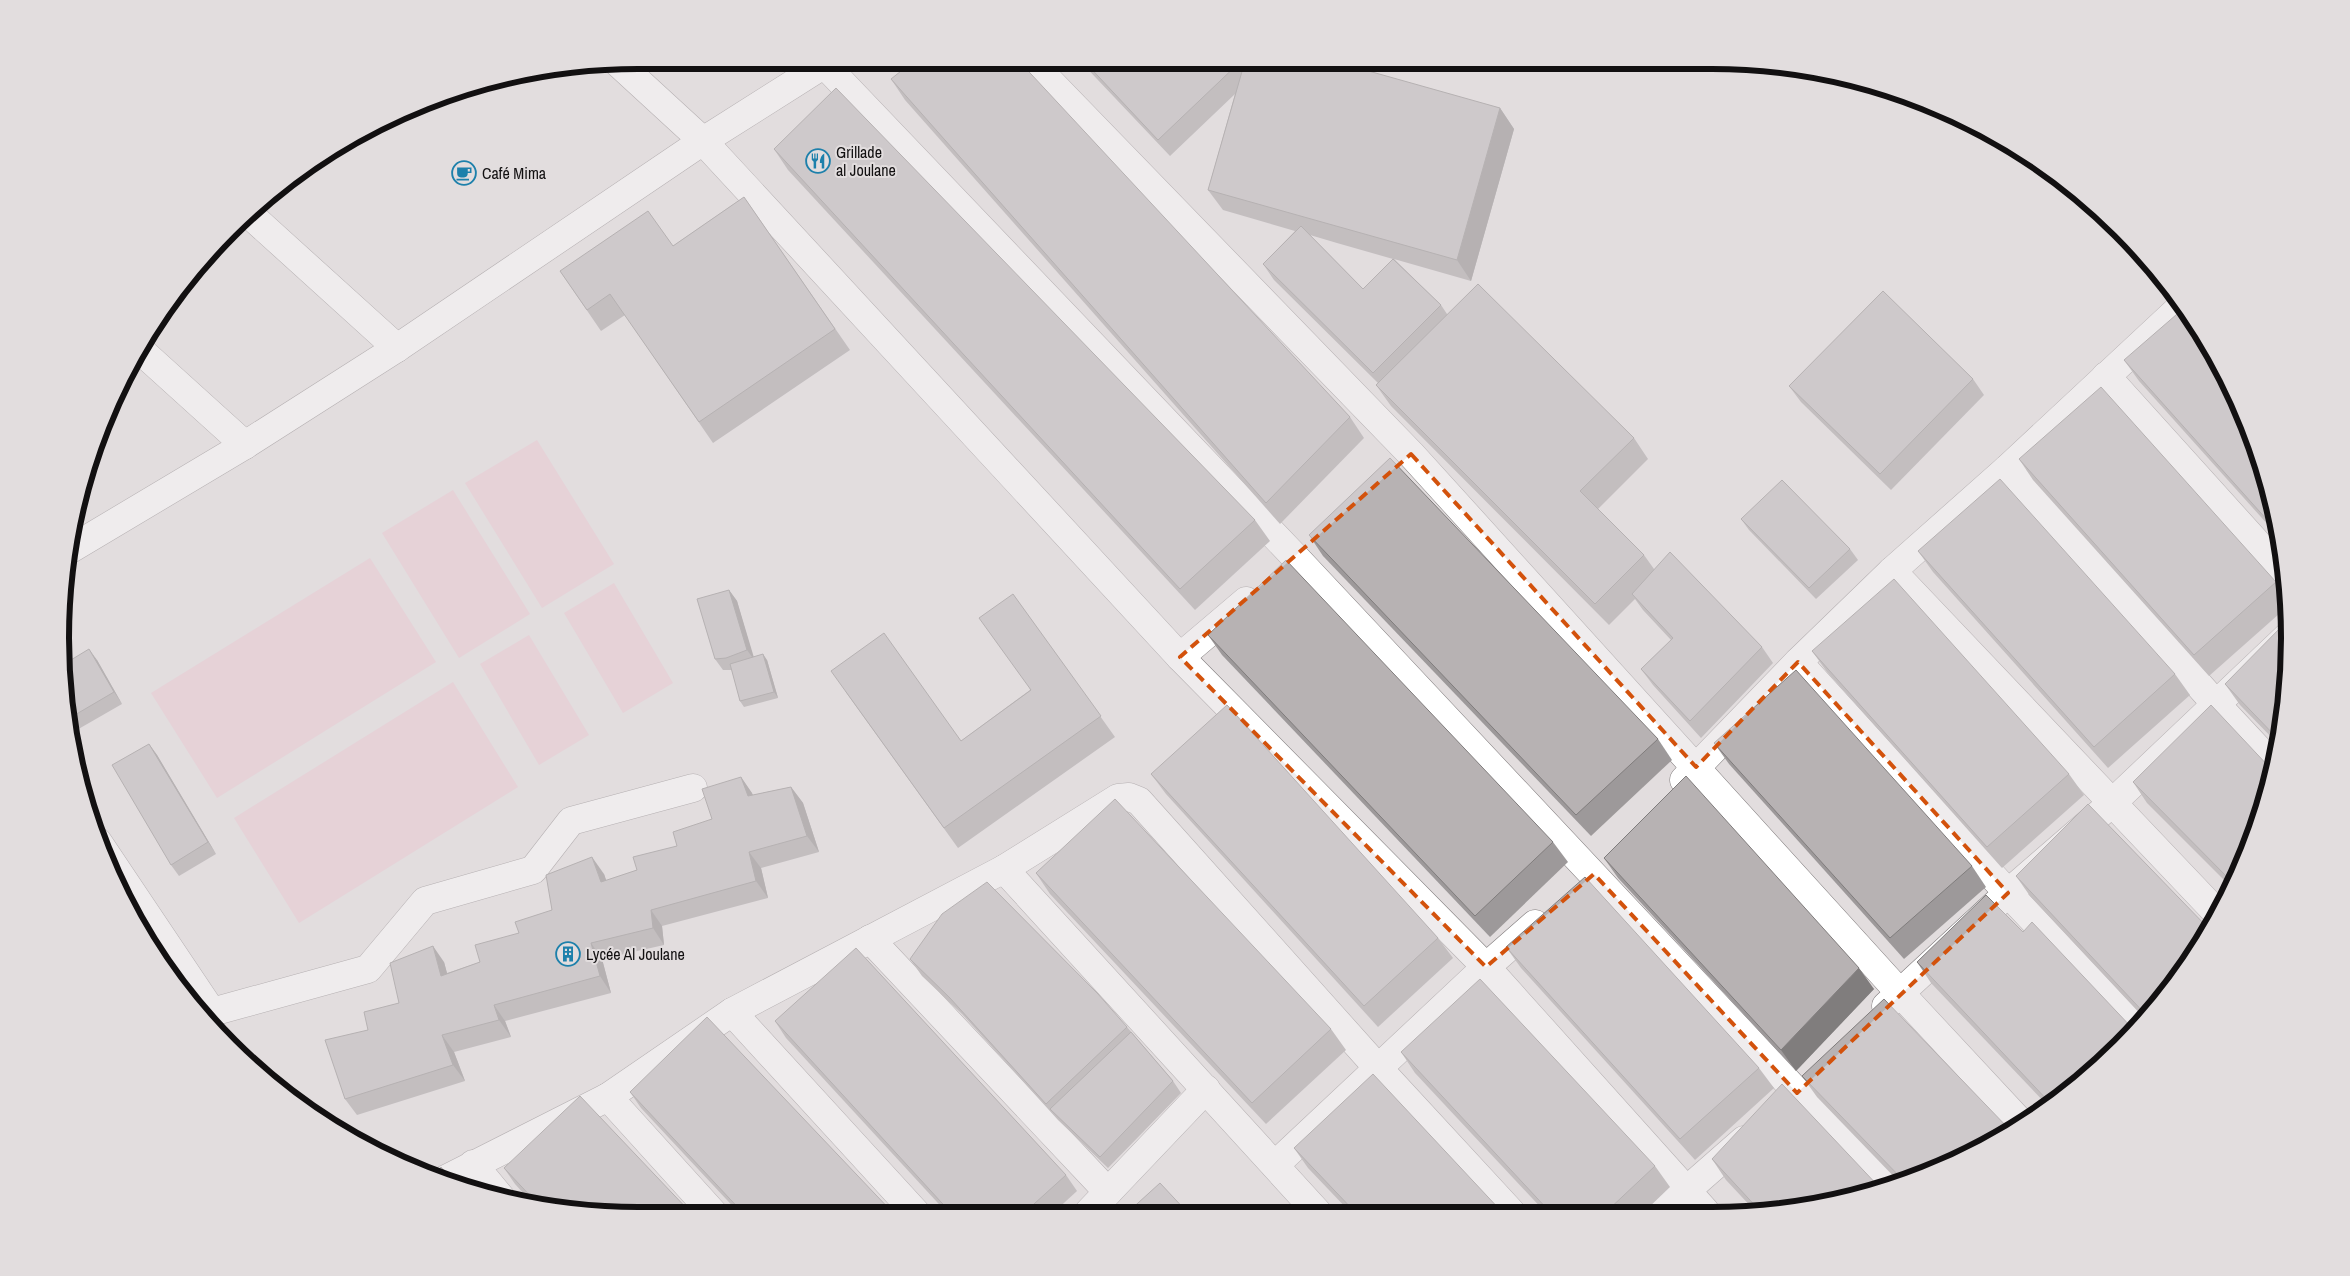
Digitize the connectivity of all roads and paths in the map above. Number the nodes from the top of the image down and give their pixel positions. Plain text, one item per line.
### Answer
1 (625, 69) edge
2 (817, 69) edge
3 (835, 69) edge
4 (1038, 69) edge
5 (702, 141) junction
6 (254, 218) edge
7 (2177, 310) edge
8 (398, 348) junction
9 (144, 354) edge
10 (2106, 376) junction
11 (245, 445) junction
12 (1411, 454) junction
13 (2007, 468) junction
14 (1390, 473) edge
15 (1318, 539) edge
16 (78, 541) edge
17 (1296, 558) junction
18 (2276, 564) edge
19 (1892, 571) junction
20 (2281, 643) edge
21 (1180, 657) junction
22 (1798, 662) junction
23 (2215, 703) junction
24 (2268, 759) edge
25 (1696, 767) junction
26 (693, 788) dead end
27 (1667, 801) edge
28 (2112, 803) junction
29 (1614, 854) edge
30 (1004, 869) junction
31 (124, 882) edge
32 (1574, 890) junction
33 (2008, 893) junction
34 (2213, 909) edge
35 (870, 939) junction
36 (1486, 967) junction
37 (1900, 993) junction
38 (198, 999) edge
39 (732, 1012) junction
40 (213, 1017) edge
41 (2131, 1023) edge
42 (1865, 1026) edge
43 (1378, 1068) junction
44 (1817, 1073) edge
45 (1206, 1089) junction
46 (608, 1097) junction
47 (1789, 1099) junction
48 (2017, 1118) edge
49 (1760, 1126) edge
50 (472, 1164) junction
51 (1275, 1165) junction
52 (452, 1176) edge
53 (1880, 1182) edge
54 (493, 1188) edge
55 (1686, 1191) junction
56 (1108, 1192) junction
57 (708, 1207) edge
58 (910, 1207) edge
59 (1094, 1207) edge
60 (1313, 1207) edge
61 (1506, 1207) edge
62 (1668, 1207) edge
63 (1701, 1207) edge

1 - 5 street
2 - 5 street
3 - 17 street
4 - 12 street
5 - 8 street
5 - 21 street
6 - 8 street
7 - 10 street
8 - 11 street
9 - 11 street
10 - 13 street
10 - 18 street
11 - 16 street
12 - 14 street
12 - 25 street
13 - 19 street
13 - 23 street
15 - 17 street
17 - 21 street
17 - 32 street
19 - 22 street
19 - 28 street
20 - 23 street
21 - 36 street
22 - 25 street
22 - 33 street
23 - 24 street
23 - 28 street
25 - 27 street
25 - 37 street
26 - 40 street
28 - 33 street
28 - 34 street
29 - 32 street
30 - 35 street
30 - 43 street
30 - 45 street
31 - 38 street
32 - 36 street
32 - 47 street
33 - 37 street
33 - 41 street
35 - 39 street
35 - 56 street
36 - 43 street
36 - 55 street
37 - 42 street
37 - 48 street
39 - 46 street
39 - 58 street
43 - 51 street
43 - 61 street
44 - 47 street
45 - 51 street
45 - 56 street
46 - 50 street
46 - 57 street
47 - 53 street
49 - 55 street
50 - 52 street
50 - 54 street
51 - 60 street
55 - 62 street
55 - 63 street
56 - 59 street

